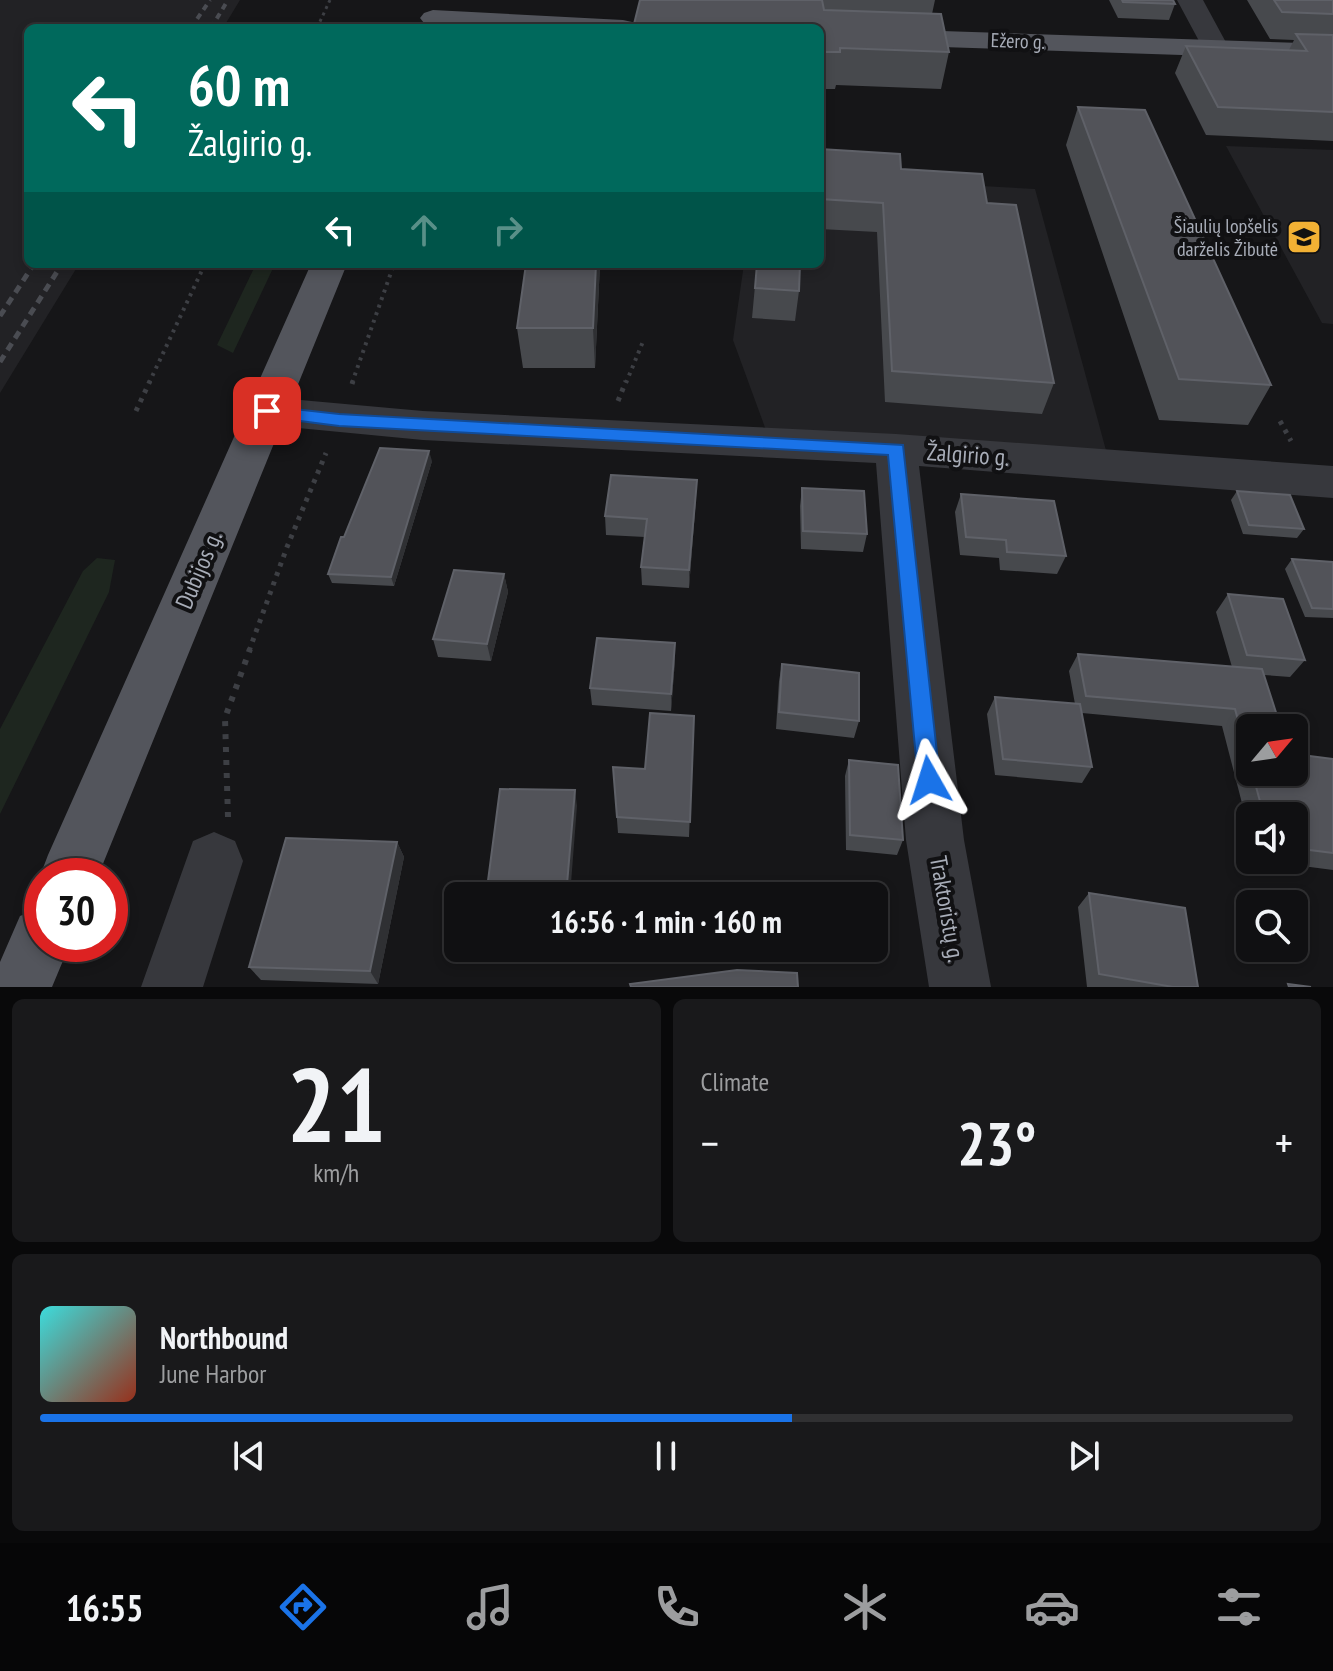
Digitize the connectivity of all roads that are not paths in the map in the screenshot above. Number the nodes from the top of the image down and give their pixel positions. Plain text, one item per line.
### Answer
1 (1190, 0) edge
2 (434, 15) edge
3 (565, 24) edge
4 (824, 35) edge
5 (1216, 48) junction
6 (1333, 52) edge
7 (327, 268) edge
8 (267, 411) junction
9 (896, 449) junction
10 (1333, 482) edge
11 (77, 858) edge
12 (214, 861) road end
13 (32, 962) edge
14 (21, 987) edge
15 (172, 987) edge
16 (960, 987) edge

1 - 5 street
2 - 3 main road
4 - 5 main road, Ežero g.
5 - 6 main road, Ežero g.
7 - 8 main road, Dubijos g.
8 - 9 street, Žalgirio g.
8 - 11 main road, Dubijos g.
9 - 10 street, Žalgirio g.
9 - 16 street, Traktoristų g.
12 - 15 street
13 - 14 main road

